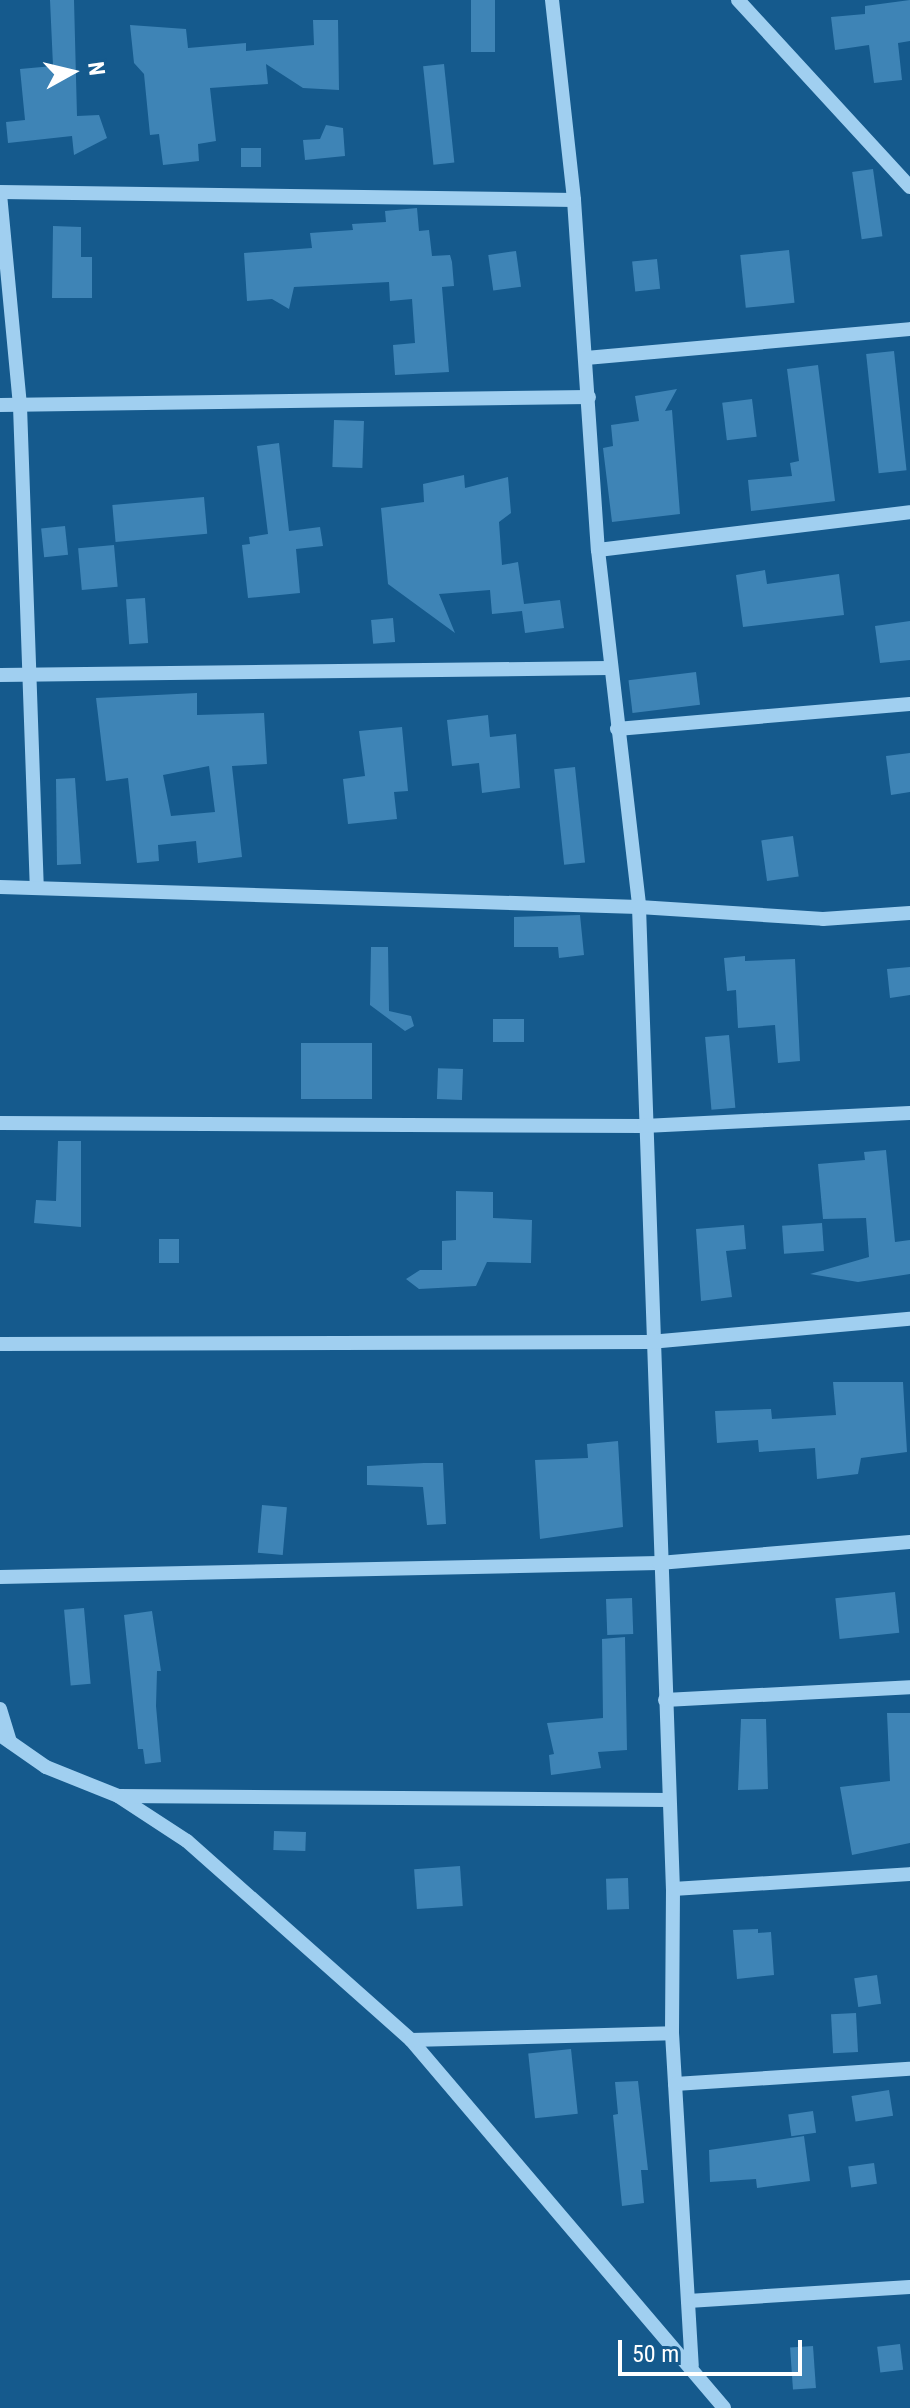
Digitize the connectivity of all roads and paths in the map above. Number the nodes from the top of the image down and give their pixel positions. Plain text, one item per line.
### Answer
1 (552, 0) edge
2 (738, 0) edge
3 (910, 187) edge
4 (0, 193) edge
5 (574, 200) junction
6 (910, 329) edge
7 (586, 358) junction
8 (589, 397) junction
9 (0, 405) edge
10 (20, 406) junction
11 (910, 512) edge
12 (598, 550) junction
13 (609, 668) junction
14 (0, 675) edge
15 (29, 675) junction
16 (910, 704) edge
17 (617, 729) junction
18 (0, 887) edge
19 (37, 887) junction
20 (639, 907) junction
21 (910, 913) edge
22 (910, 1113) edge
23 (0, 1123) edge
24 (644, 1126) junction
25 (910, 1319) edge
26 (650, 1342) junction
27 (0, 1344) edge
28 (910, 1542) edge
29 (659, 1563) junction
30 (0, 1577) edge
31 (910, 1687) edge
32 (665, 1700) junction
33 (0, 1709) edge
34 (5, 1739) edge
35 (118, 1796) junction
36 (669, 1800) junction
37 (910, 1874) edge
38 (673, 1889) junction
39 (672, 2033) junction
40 (411, 2040) junction
41 (910, 2069) edge
42 (675, 2084) junction
43 (910, 2287) edge
44 (688, 2301) junction
45 (692, 2365) junction
46 (724, 2408) edge

1 - 5 street
2 - 3 street
4 - 5 street
4 - 10 street
5 - 7 street
6 - 7 street
7 - 8 street
8 - 10 street
8 - 12 street
9 - 10 street
10 - 15 street
11 - 12 street
12 - 13 street
13 - 15 street
13 - 17 street
14 - 15 street
15 - 19 street
16 - 17 street
17 - 20 street
18 - 19 street
19 - 20 street
20 - 21 street
20 - 24 street
22 - 24 street
23 - 24 street
24 - 26 street
25 - 26 street
26 - 27 street
26 - 29 street
28 - 29 street
29 - 30 street
29 - 32 street
31 - 32 street
32 - 36 street
33 - 34 street
34 - 35 street
35 - 36 street
35 - 40 street
36 - 38 street
37 - 38 street
38 - 39 street
39 - 40 street
39 - 42 street
40 - 45 street
41 - 42 street
42 - 44 street
43 - 44 street
44 - 45 street
45 - 46 street

